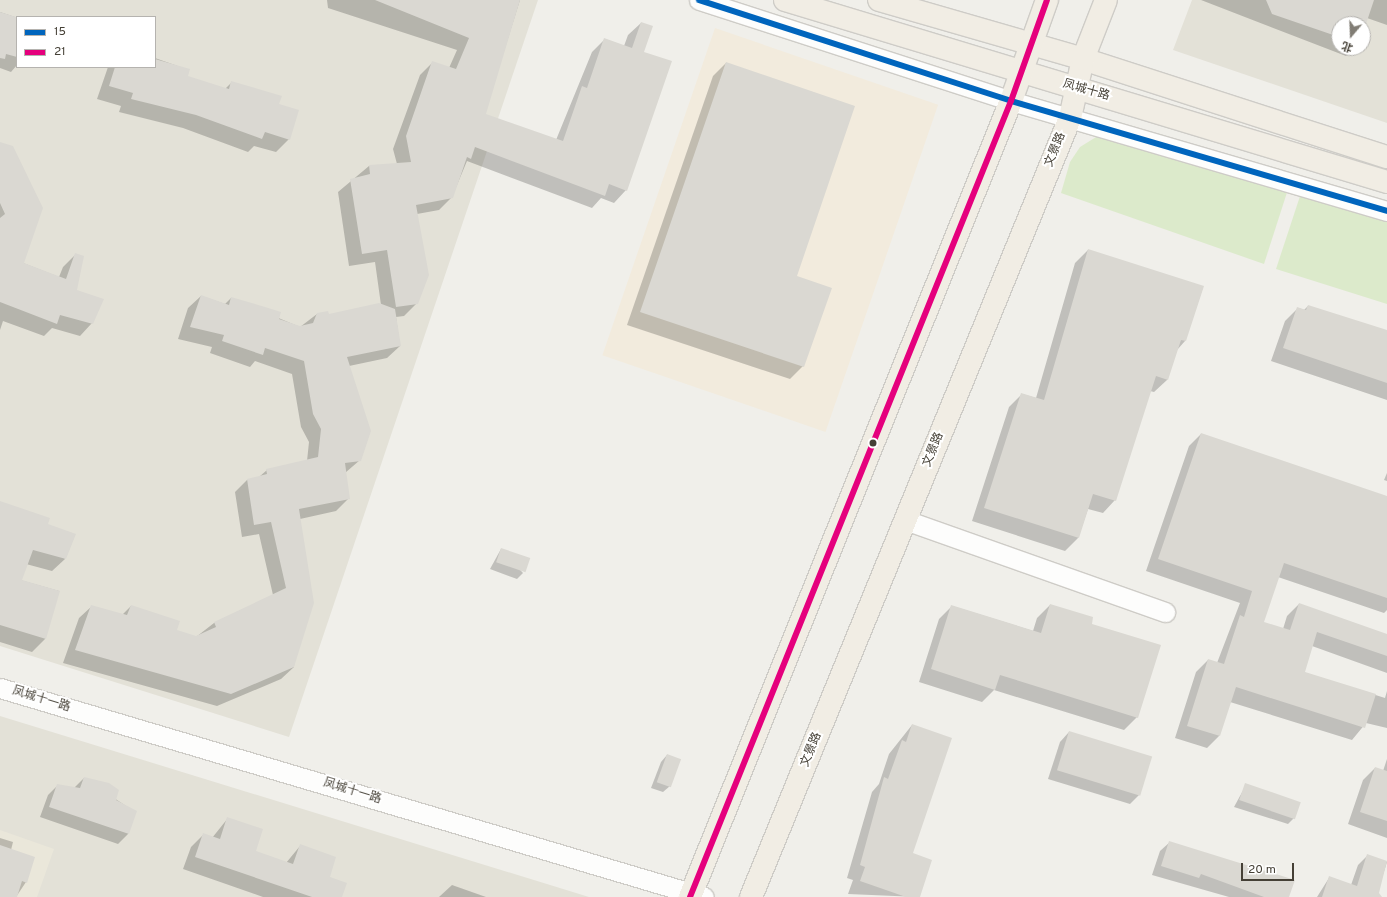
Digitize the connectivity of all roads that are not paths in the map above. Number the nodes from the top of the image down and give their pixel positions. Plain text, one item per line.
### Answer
1 (699, 0) edge
2 (785, 0) edge
3 (879, 0) edge
4 (1046, 0) edge
5 (1106, 0) edge
6 (1029, 45) junction
7 (1082, 59) junction
8 (1021, 74) junction
9 (1075, 87) junction
10 (1011, 101) junction
11 (1070, 118) junction
12 (1387, 157) edge
13 (1387, 182) edge
14 (1387, 211) edge
15 (905, 520) junction
16 (1164, 612) dead end
17 (0, 688) edge
18 (695, 896) edge
19 (752, 897) edge

1 - 10 street
2 - 8 main road, 凤城十路
3 - 6 main road
4 - 6 main road
5 - 7 main road, 文景路
6 - 7 main road
6 - 8 main road
7 - 9 main road, 文景路
7 - 12 main road
8 - 9 main road, 凤城十路
8 - 10 main road
9 - 11 main road, 文景路
9 - 13 main road, 凤城十路
10 - 11 street
10 - 18 main road
11 - 14 street
11 - 15 main road, 文景路
15 - 16 street
15 - 19 main road, 文景路
17 - 18 street, 凤城十一路

